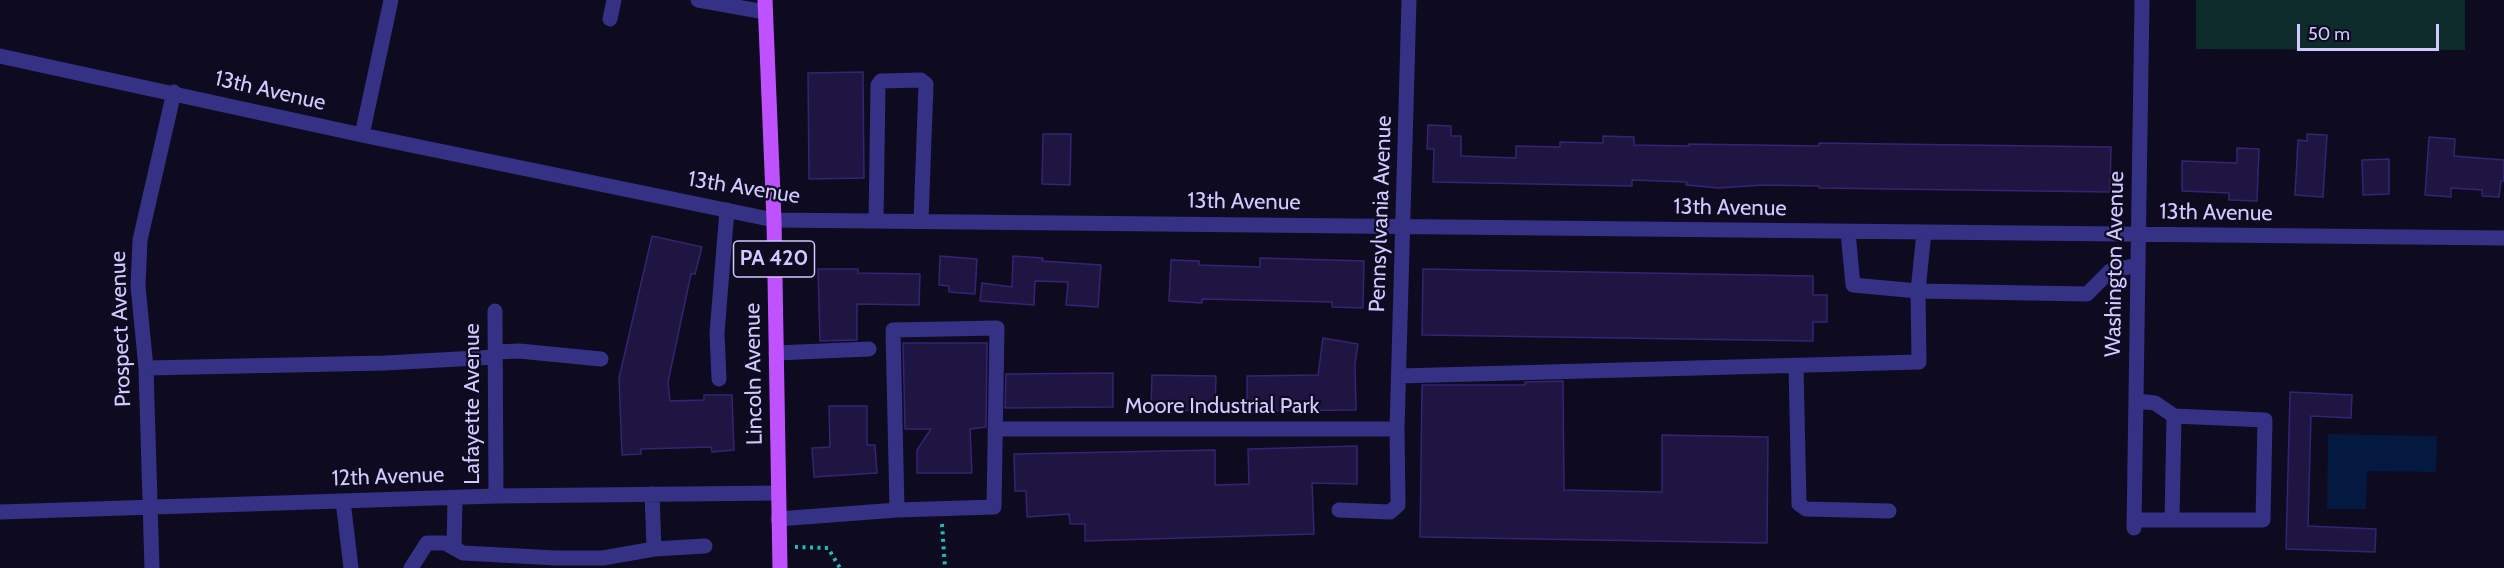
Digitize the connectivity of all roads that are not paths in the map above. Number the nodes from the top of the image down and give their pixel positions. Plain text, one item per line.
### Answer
1 (390, 0) edge
2 (614, 0) edge
3 (698, 0) edge
4 (1409, 0) edge
5 (2142, 0) edge
6 (765, 6) edge
7 (610, 19) dead end
8 (0, 56) edge
9 (174, 92) junction
10 (363, 135) junction
11 (727, 210) junction
12 (774, 220) junction
13 (876, 221) junction
14 (921, 221) junction
15 (1403, 227) junction
16 (1848, 232) junction
17 (1924, 232) junction
18 (2138, 235) junction
19 (2504, 238) edge
20 (2138, 265) junction
21 (1918, 291) junction
22 (495, 311) dead end
23 (869, 350) dead end
24 (776, 353) junction
25 (495, 355) junction
26 (601, 359) dead end
27 (1796, 366) junction
28 (146, 368) junction
29 (1399, 376) junction
30 (718, 379) dead end
31 (2136, 401) junction
32 (2174, 416) junction
33 (995, 429) junction
34 (1397, 429) junction
35 (778, 493) junction
36 (652, 494) junction
37 (496, 496) junction
38 (455, 498) junction
39 (343, 501) junction
40 (149, 506) junction
41 (897, 510) junction
42 (1339, 510) dead end
43 (1889, 511) dead end
44 (0, 512) edge
45 (778, 519) junction
46 (2172, 520) junction
47 (705, 546) dead end
48 (454, 548) junction
49 (654, 549) junction
50 (153, 568) edge
51 (351, 568) edge
52 (411, 568) edge
53 (780, 568) edge

1 - 10 street
2 - 7 street
3 - 6 street
4 - 15 street, Pennsylvania Avenue
5 - 18 street, Washington Avenue
6 - 12 main road, Lincoln Avenue / PA 420
8 - 9 street, 13th Avenue
9 - 10 street, 13th Avenue
9 - 28 street, Prospect Avenue
10 - 11 street, 13th Avenue
11 - 12 street, 13th Avenue
11 - 30 street
12 - 13 street, 13th Avenue
12 - 24 main road, Lincoln Avenue / PA 420
13 - 14 street, 13th Avenue
13 - 14 street
14 - 15 street, 13th Avenue
15 - 16 street, 13th Avenue
15 - 29 street, Pennsylvania Avenue
16 - 17 street, 13th Avenue
16 - 21 street
17 - 18 street, 13th Avenue
17 - 21 street
18 - 19 street, 13th Avenue
18 - 20 street, Washington Avenue
20 - 21 street
20 - 31 street, Washington Avenue
21 - 27 street
22 - 25 street, Lafayette Avenue
23 - 24 street
24 - 35 main road, Lincoln Avenue / PA 420
25 - 26 street
25 - 28 street
25 - 37 street, Lafayette Avenue
27 - 29 street
27 - 43 street
28 - 40 street, Prospect Avenue
29 - 34 street, Pennsylvania Avenue
31 - 32 street
31 - 46 street, Washington Avenue
32 - 46 street
32 - 46 street
33 - 34 street, Moore Industrial Park
33 - 41 street
33 - 41 street
34 - 42 street, Pennsylvania Avenue
35 - 36 street, 12th Avenue
35 - 45 main road, Lincoln Avenue / PA 420
36 - 37 street, 12th Avenue
36 - 49 street
37 - 38 street, 12th Avenue
38 - 39 street, 12th Avenue
38 - 48 street
39 - 40 street, 12th Avenue
39 - 51 street
40 - 44 street, 12th Avenue
40 - 50 street, Prospect Avenue
41 - 45 street
45 - 53 main road, Lincoln Avenue / PA 420
47 - 49 street
48 - 49 street
48 - 52 street

